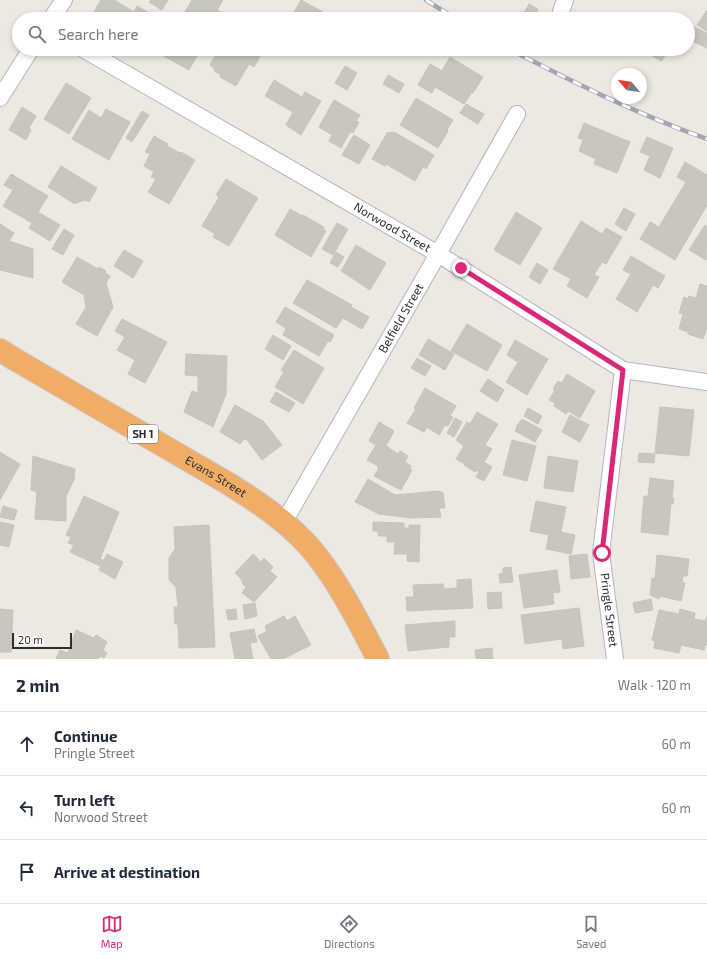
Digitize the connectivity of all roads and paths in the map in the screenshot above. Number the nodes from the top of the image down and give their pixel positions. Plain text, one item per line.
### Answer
1 (64, 0) edge
2 (56, 12) edge
3 (27, 56) edge
4 (95, 56) edge
5 (0, 98) edge
6 (517, 114) dead end
7 (438, 254) junction
8 (0, 350) edge
9 (623, 370) junction
10 (707, 382) edge
11 (284, 522) junction
12 (378, 659) edge
13 (615, 659) edge

1 - 2 street
3 - 5 street
4 - 7 street, Norwood Street
6 - 7 street, Belfield Street
7 - 9 street, Norwood Street
7 - 11 street, Belfield Street
8 - 11 highway, Evans Street / SH 1
9 - 10 street, Norwood Street
9 - 13 street, Pringle Street
11 - 12 highway, Evans Street / SH 1

